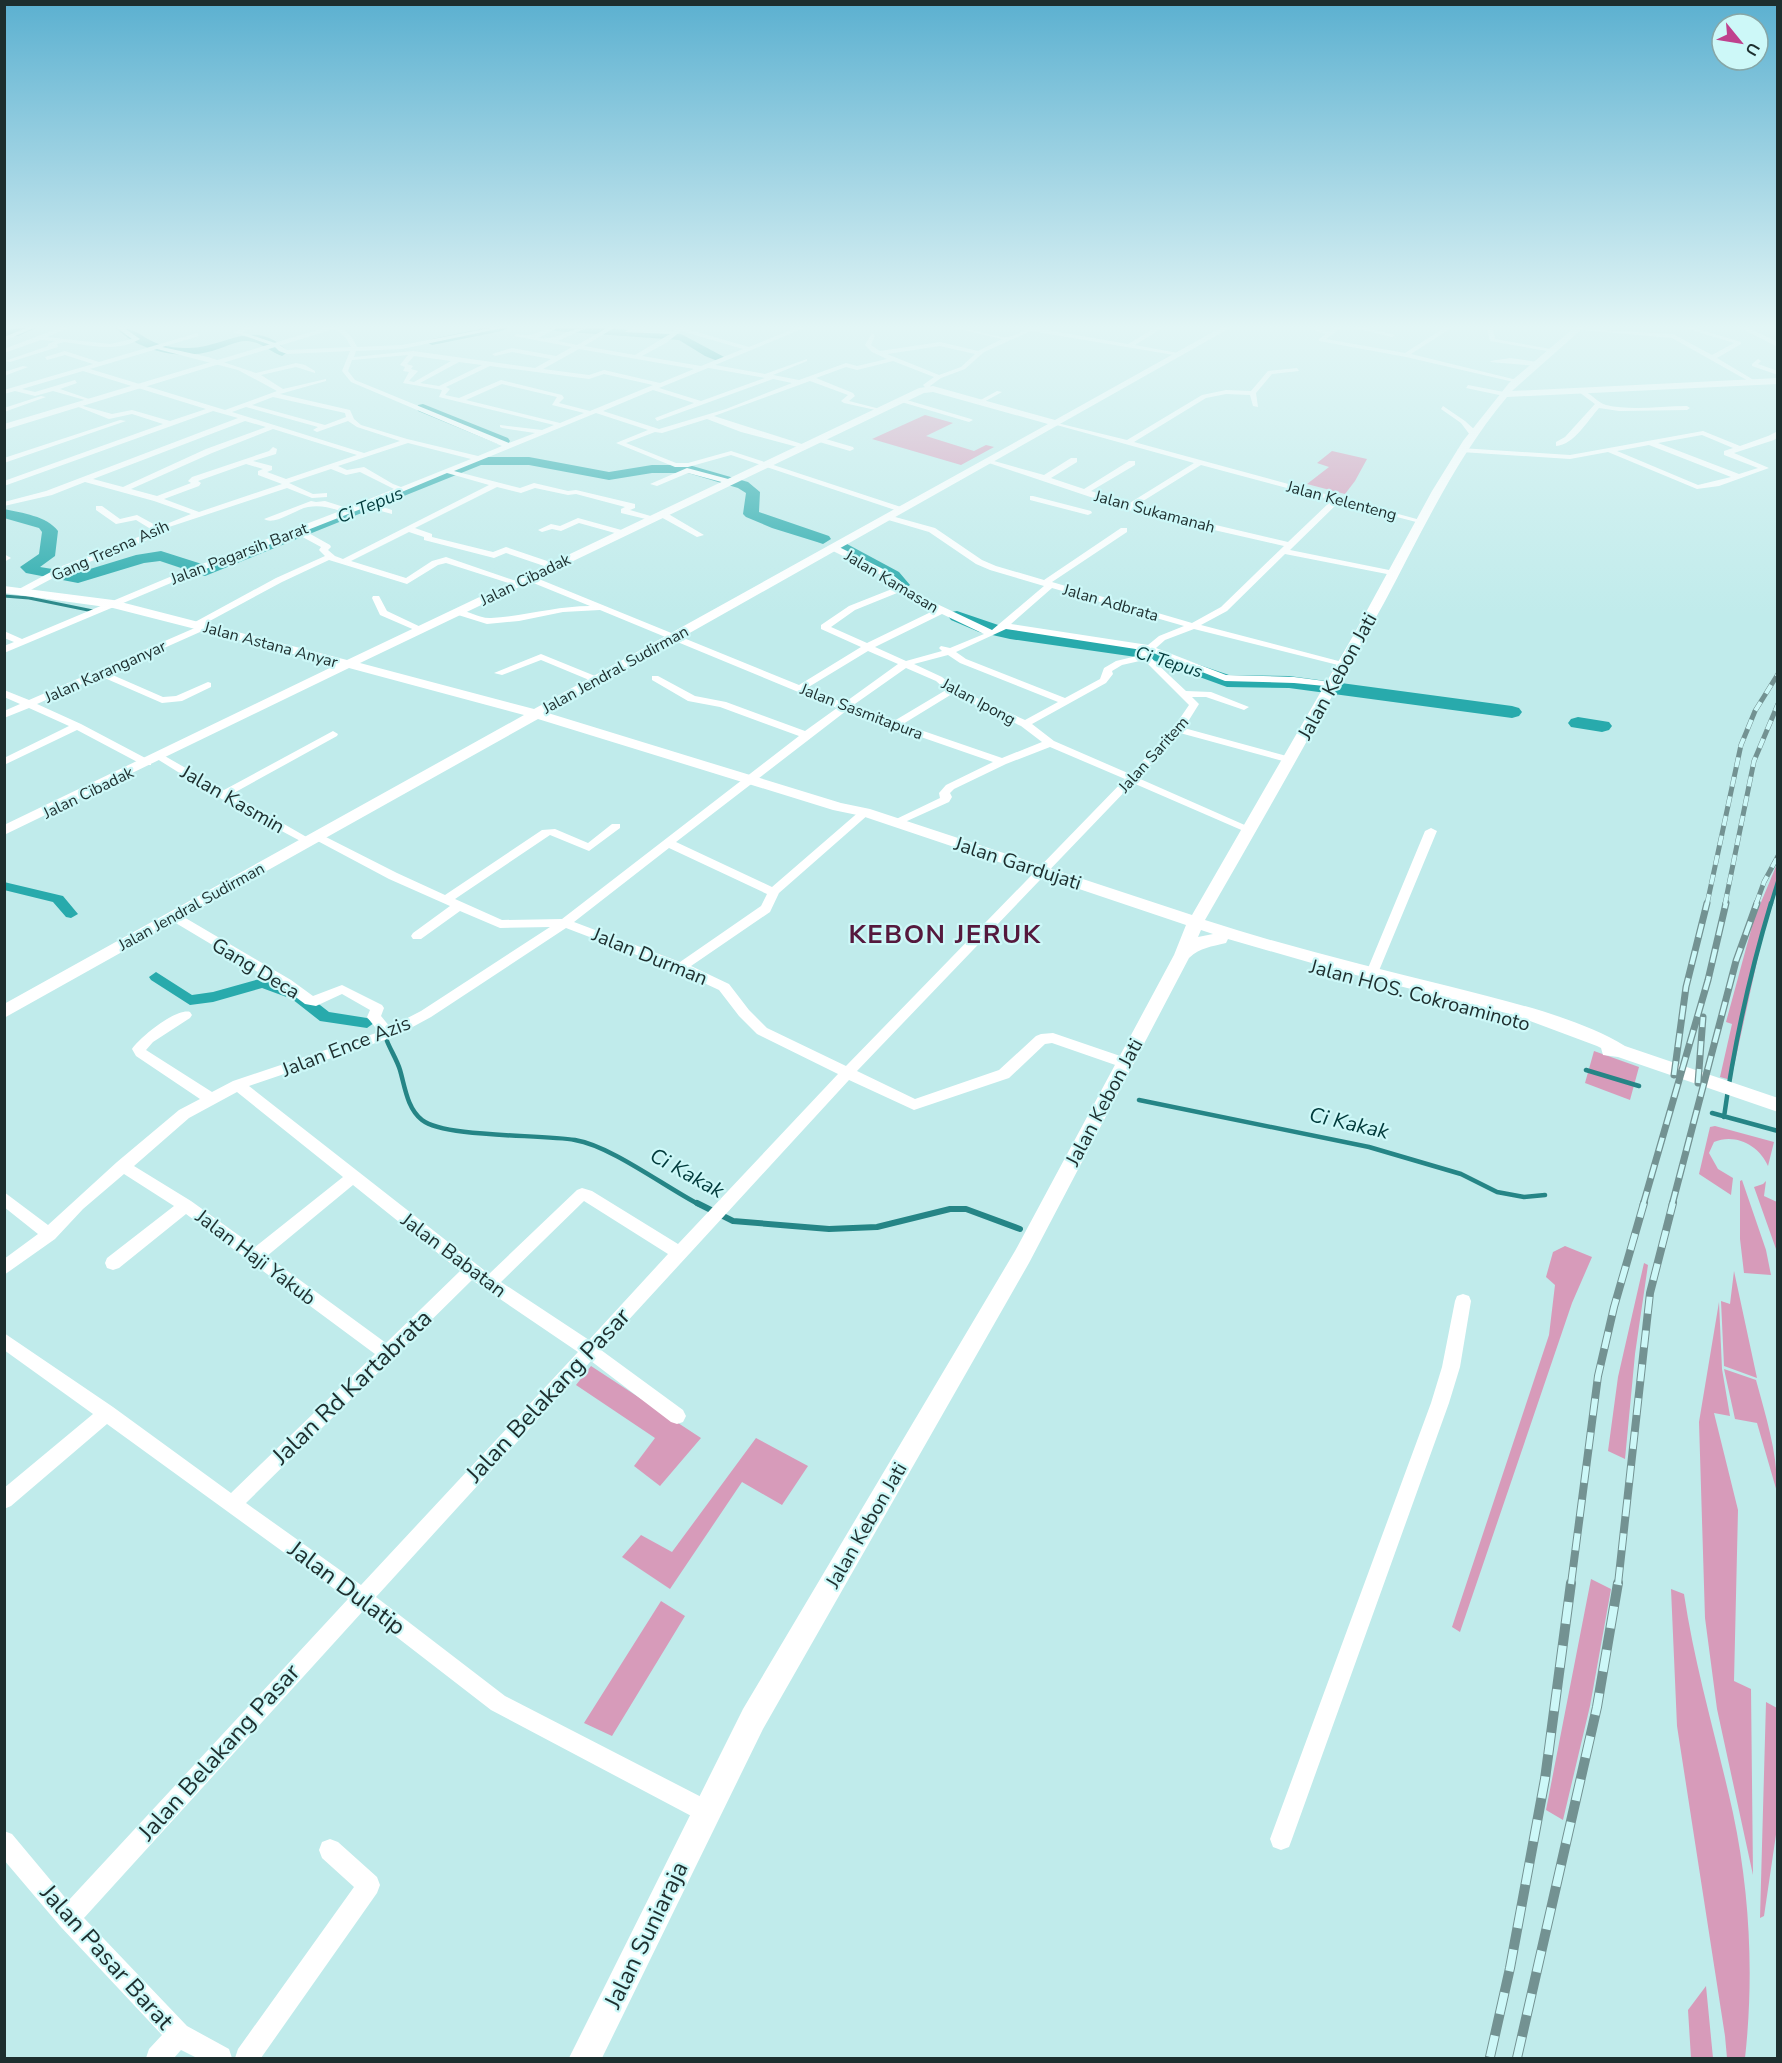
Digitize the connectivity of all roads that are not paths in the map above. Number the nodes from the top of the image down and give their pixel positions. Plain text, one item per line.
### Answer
1 (102, 424) edge
2 (112, 424) edge
3 (168, 424) edge
4 (229, 424) edge
5 (261, 424) edge
6 (315, 424) edge
7 (333, 424) edge
8 (357, 424) edge
9 (457, 424) edge
10 (634, 424) edge
11 (684, 424) edge
12 (729, 424) edge
13 (849, 424) edge
14 (1053, 424) edge
15 (1060, 424) edge
16 (1158, 424) edge
17 (1465, 424) edge
18 (1480, 424) edge
19 (1581, 424) edge
20 (561, 425) edge
21 (106, 426) junction
22 (502, 426) dead end
23 (325, 427) junction
24 (273, 428) junction
25 (653, 430) junction
26 (542, 432) junction
27 (1473, 433) junction
28 (300, 436) junction
29 (1775, 437) edge
30 (240, 439) junction
31 (819, 439) junction
32 (289, 440) dead end
33 (408, 441) junction
34 (1128, 443) junction
35 (1651, 443) junction
36 (1559, 444) dead end
37 (509, 446) junction
38 (802, 447) junction
39 (1740, 448) junction
40 (850, 449) dead end
41 (1461, 450) junction
42 (1609, 450) junction
43 (1727, 453) junction
44 (364, 455) junction
45 (1718, 455) dead end
46 (478, 458) junction
47 (1709, 458) dead end
48 (1074, 460) dead end
49 (1696, 460) junction
50 (4, 461) edge
51 (244, 461) junction
52 (987, 461) junction
53 (1200, 462) junction
54 (1132, 463) dead end
55 (765, 465) junction
56 (332, 466) junction
57 (451, 472) junction
58 (1739, 477) junction
59 (1045, 478) junction
60 (84, 479) junction
61 (731, 481) junction
62 (287, 483) junction
63 (4, 484) edge
64 (654, 484) dead end
65 (495, 485) junction
66 (401, 489) junction
67 (123, 490) junction
68 (4, 493) edge
69 (1074, 497) junction
70 (1033, 498) dead end
71 (157, 499) junction
72 (1337, 499) junction
73 (20, 500) junction
74 (4, 504) edge
75 (369, 505) junction
76 (1128, 507) junction
77 (99, 508) dead end
78 (352, 509) junction
79 (901, 510) junction
80 (389, 512) dead end
81 (1088, 513) dead end
82 (198, 514) junction
83 (888, 517) junction
84 (654, 518) junction
85 (1420, 521) junction
86 (409, 529) junction
87 (159, 530) junction
88 (542, 530) dead end
89 (1124, 530) dead end
90 (300, 532) junction
91 (622, 533) junction
92 (700, 535) dead end
93 (837, 546) junction
94 (1287, 548) junction
95 (331, 557) junction
96 (343, 562) junction
97 (553, 566) junction
98 (1394, 574) junction
99 (523, 580) junction
100 (1047, 584) junction
101 (902, 588) junction
102 (4, 589) edge
103 (22, 591) junction
104 (376, 598) dead end
105 (112, 604) junction
106 (608, 609) junction
107 (940, 610) junction
108 (458, 612) junction
109 (202, 625) junction
110 (975, 626) junction
111 (1193, 626) junction
112 (420, 629) junction
113 (999, 629) junction
114 (4, 634) edge
115 (675, 636) junction
116 (23, 643) junction
117 (868, 648) junction
118 (4, 650) edge
119 (948, 652) junction
120 (1146, 652) junction
121 (905, 664) junction
122 (348, 665) junction
123 (1343, 665) junction
124 (100, 673) junction
125 (499, 673) dead end
126 (655, 678) dead end
127 (597, 680) junction
128 (208, 685) dead end
129 (801, 688) junction
130 (1330, 689) junction
131 (952, 690) junction
132 (4, 693) edge
133 (1185, 694) junction
134 (1065, 701) junction
135 (27, 705) junction
136 (844, 707) junction
137 (1244, 707) dead end
138 (535, 713) junction
139 (4, 715) edge
140 (1024, 724) junction
141 (895, 725) junction
142 (77, 726) junction
143 (1176, 729) junction
144 (333, 734) dead end
145 (806, 735) junction
146 (1050, 743) junction
147 (153, 760) junction
148 (1290, 760) junction
149 (4, 762) edge
150 (1002, 762) junction
151 (1132, 778) junction
152 (748, 780) junction
153 (222, 795) junction
154 (861, 816) junction
155 (896, 823) junction
156 (616, 826) dead end
157 (1250, 830) junction
158 (4, 831) edge
159 (1431, 831) dead end
160 (311, 839) junction
161 (668, 843) junction
162 (1039, 875) junction
163 (772, 892) junction
164 (445, 900) junction
165 (1208, 903) junction
166 (458, 906) junction
167 (173, 916) junction
168 (565, 923) junction
169 (1195, 926) junction
170 (417, 936) dead end
171 (1222, 936) junction
172 (1182, 955) junction
173 (681, 967) junction
174 (1372, 973) junction
175 (1426, 991) junction
176 (4, 1012) edge
177 (185, 1015) dead end
178 (388, 1034) junction
179 (1124, 1063) junction
180 (848, 1072) junction
181 (237, 1085) junction
182 (210, 1098) junction
183 (1778, 1105) edge
184 (122, 1166) junction
185 (353, 1177) junction
186 (4, 1198) edge
187 (186, 1205) junction
188 (49, 1234) junction
189 (679, 1253) junction
190 (255, 1257) junction
191 (113, 1263) dead end
192 (4, 1268) edge
193 (471, 1271) junction
194 (490, 1283) junction
195 (1463, 1301) dead end
196 (4, 1340) edge
197 (589, 1350) junction
198 (386, 1352) junction
199 (107, 1413) junction
200 (677, 1416) dead end
201 (4, 1500) edge
202 (233, 1504) junction
203 (361, 1597) junction
204 (705, 1811) junction
205 (1281, 1839) dead end
206 (4, 1842) edge
207 (330, 1850) dead end
208 (68, 1918) junction
209 (178, 2035) junction
210 (158, 2058) edge
211 (220, 2058) edge
212 (247, 2058) edge
213 (585, 2058) edge

1 - 21 street
2 - 21 street
3 - 63 street
4 - 60 street
5 - 24 street
6 - 23 street
7 - 23 street
8 - 33 street
9 - 37 street
10 - 25 street
11 - 25 street
12 - 38 street
13 - 31 main road, Jalan Cibadak
14 - 52 main road, Jalan Jendral Sudirman
15 - 34 street, Jalan Kelenteng
16 - 34 street
17 - 27 street
18 - 27 main road, Jalan Kebon Jati
19 - 36 street
20 - 26 street, Jalan Pagarsih Barat
21 - 50 street
22 - 26 street
23 - 28 street
24 - 28 street
24 - 30 street
25 - 55 street
26 - 37 street, Jalan Pagarsih Barat
27 - 41 main road, Jalan Kebon Jati
28 - 32 street
28 - 44 street
29 - 39 street
30 - 51 street
30 - 67 street
31 - 38 main road, Jalan Cibadak
31 - 40 street
33 - 44 street, Gang Tresna Asih
33 - 46 street
34 - 53 street, Jalan Kelenteng
35 - 39 street
35 - 42 street
35 - 49 street
37 - 46 street, Jalan Pagarsih Barat
38 - 55 main road, Jalan Cibadak
39 - 43 street
41 - 42 street
41 - 85 main road, Jalan Kebon Jati
42 - 58 street
43 - 45 street
43 - 58 street
44 - 56 street, Gang Tresna Asih
46 - 57 street, Jalan Pagarsih Barat
47 - 49 street
48 - 59 street
49 - 58 street
51 - 62 street
51 - 71 street
52 - 59 street, Jalan Sukamanah
52 - 79 main road, Jalan Jendral Sudirman
53 - 72 street, Jalan Kelenteng
53 - 76 street
54 - 69 street
55 - 61 main road, Jalan Cibadak
55 - 79 street
56 - 62 street, Gang Tresna Asih
56 - 66 street
57 - 65 street
57 - 66 street, Jalan Pagarsih Barat
59 - 69 street, Jalan Sukamanah
60 - 67 street
60 - 73 street
61 - 64 street
61 - 84 main road, Jalan Cibadak
62 - 78 street
62 - 82 street, Gang Tresna Asih
65 - 84 street
65 - 86 street
66 - 75 street, Jalan Pagarsih Barat
67 - 71 street
68 - 73 street
69 - 70 street
69 - 76 street, Jalan Sukamanah
69 - 81 street
71 - 82 street
72 - 85 street, Jalan Kelenteng
72 - 94 street
73 - 74 street
75 - 78 street, Jalan Pagarsih Barat
75 - 80 street
76 - 94 street, Jalan Sukamanah
77 - 87 street
78 - 90 street, Jalan Pagarsih Barat
78 - 90 street
79 - 83 main road, Jalan Jendral Sudirman
82 - 87 street, Gang Tresna Asih
83 - 93 main road, Jalan Jendral Sudirman
83 - 100 street, Jalan Adbrata
84 - 91 main road, Jalan Cibadak
84 - 92 street
85 - 98 main road, Jalan Kebon Jati
86 - 96 street
86 - 97 street
87 - 103 street, Gang Tresna Asih
88 - 91 street
89 - 100 street
90 - 95 street
90 - 105 street, Jalan Pagarsih Barat
91 - 97 main road, Jalan Cibadak
93 - 101 street, Jalan Kamasan
93 - 115 main road, Jalan Jendral Sudirman
94 - 98 street, Jalan Sukamanah
94 - 111 street
95 - 96 street, Jalan Sasmitapura
95 - 109 street, Jalan Karanganyar
96 - 99 street, Jalan Sasmitapura
97 - 99 main road, Jalan Cibadak
98 - 123 main road, Jalan Kebon Jati
99 - 106 street, Jalan Sasmitapura
99 - 108 main road, Jalan Cibadak
100 - 111 street, Jalan Adbrata
100 - 113 street
101 - 107 street, Jalan Kamasan
101 - 117 street, Jalan Ipong
102 - 103 main road, Jalan Astana Anyar
103 - 105 main road, Jalan Astana Anyar
104 - 112 street
105 - 109 main road, Jalan Astana Anyar
105 - 116 street, Jalan Pagarsih Barat
106 - 108 street
106 - 115 street, Jalan Sasmitapura
107 - 110 street, Jalan Kamasan
107 - 117 street
108 - 112 main road, Jalan Cibadak
109 - 122 main road, Jalan Astana Anyar
109 - 124 street, Jalan Karanganyar
110 - 113 street, Jalan Kamasan
110 - 119 street
111 - 120 street
111 - 123 street, Jalan Adbrata
112 - 122 main road, Jalan Cibadak
113 - 119 street, Jalan Ence Azis
113 - 120 street, Jalan Kamasan
114 - 116 street
115 - 127 main road, Jalan Jendral Sudirman
115 - 129 street, Jalan Sasmitapura
116 - 118 street, Jalan Pagarsih Barat
117 - 121 street, Jalan Ipong
117 - 129 street
119 - 121 street, Jalan Ence Azis
119 - 134 street
120 - 130 street, Jalan Kamasan
120 - 133 street, Jalan Saritem
120 - 134 street
121 - 131 street, Jalan Ipong
121 - 136 street, Jalan Ence Azis
122 - 138 main road, Jalan Astana Anyar
122 - 147 main road, Jalan Cibadak
123 - 130 main road, Jalan Kebon Jati
124 - 128 street
124 - 135 street, Jalan Karanganyar
125 - 127 street
126 - 145 street
127 - 138 main road, Jalan Jendral Sudirman
129 - 136 street, Jalan Sasmitapura
130 - 148 main road, Jalan Kebon Jati
131 - 140 street, Jalan Ipong
131 - 141 street
132 - 135 street, Jalan Kasmin
133 - 137 street
133 - 143 street, Jalan Saritem
134 - 140 street
135 - 139 street, Jalan Karanganyar
135 - 142 street, Jalan Kasmin
136 - 141 street, Jalan Sasmitapura
136 - 145 street, Jalan Ence Azis
138 - 152 main road, Jalan Gardujati
138 - 160 main road, Jalan Jendral Sudirman
140 - 146 street, Jalan Ipong
141 - 150 street, Jalan Sasmitapura
142 - 147 street, Jalan Kasmin
142 - 149 street
143 - 148 street
143 - 151 street, Jalan Saritem
144 - 153 street
145 - 152 street, Jalan Ence Azis
146 - 150 street
146 - 151 street, Jalan Ipong
147 - 153 street, Jalan Kasmin
147 - 158 main road, Jalan Cibadak
148 - 157 main road, Jalan Kebon Jati
150 - 155 street
151 - 157 street, Jalan Ipong
151 - 162 street, Jalan Saritem
152 - 154 main road, Jalan Gardujati
152 - 161 street, Jalan Ence Azis
153 - 160 street, Jalan Kasmin
154 - 155 main road, Jalan Gardujati
154 - 162 main road, Jalan Gardujati
154 - 163 street
155 - 162 main road, Jalan Gardujati
156 - 164 street
157 - 165 main road, Jalan Kebon Jati
159 - 174 street
160 - 164 street, Jalan Durman
160 - 167 main road, Jalan Jendral Sudirman
161 - 163 street
161 - 168 street, Jalan Ence Azis
162 - 169 main road, Jalan Gardujati
162 - 180 street, Jalan Belakang Pasar
163 - 173 street
164 - 166 street, Jalan Durman
165 - 169 main road, Jalan Kebon Jati
165 - 171 main road
166 - 168 street, Jalan Durman
166 - 170 street
167 - 176 main road, Jalan Jendral Sudirman
167 - 178 street, Gang Deca
168 - 173 street, Jalan Durman
168 - 178 street, Jalan Ence Azis
169 - 171 main road, Jalan HOS. Cokroaminoto
169 - 172 main road, Jalan Kebon Jati
171 - 172 main road, Jalan HOS. Cokroaminoto
171 - 174 main road, Jalan HOS. Cokroaminoto
171 - 175 main road, Jalan HOS. Cokroaminoto
172 - 179 main road, Jalan Kebon Jati
173 - 180 street, Jalan Durman
174 - 175 main road, Jalan HOS. Cokroaminoto
175 - 183 main road, Jalan HOS. Cokroaminoto
177 - 182 street
178 - 181 street, Jalan Ence Azis
179 - 180 street, Jalan Durman
179 - 204 main road, Jalan Kebon Jati
180 - 189 street, Jalan Belakang Pasar
181 - 182 street, Jalan Ence Azis
181 - 185 street, Jalan Babatan
182 - 184 street, Jalan Ence Azis
184 - 187 street, Jalan Haji Yakub
184 - 188 street, Jalan Ence Azis
185 - 190 street
185 - 193 street, Jalan Babatan
186 - 188 street
187 - 190 street, Jalan Haji Yakub
187 - 191 street
188 - 192 street, Jalan Ence Azis
189 - 194 street
189 - 197 street, Jalan Belakang Pasar
190 - 198 street, Jalan Haji Yakub
193 - 194 street, Jalan Babatan
193 - 198 street, Jalan Rd Kartabrata
194 - 197 street, Jalan Babatan
195 - 205 street
196 - 199 street, Jalan Dulatip
197 - 200 street, Jalan Babatan
197 - 203 street, Jalan Belakang Pasar
198 - 202 street, Jalan Rd Kartabrata
199 - 201 street
199 - 202 street, Jalan Dulatip
202 - 203 street, Jalan Dulatip
203 - 204 street, Jalan Dulatip
203 - 208 street, Jalan Belakang Pasar
204 - 213 main road, Jalan Suniaraja
206 - 208 street, Jalan Pasar Barat
207 - 212 street
208 - 209 street, Jalan Pasar Barat
209 - 210 street
209 - 211 street, Jalan Pasar Barat

